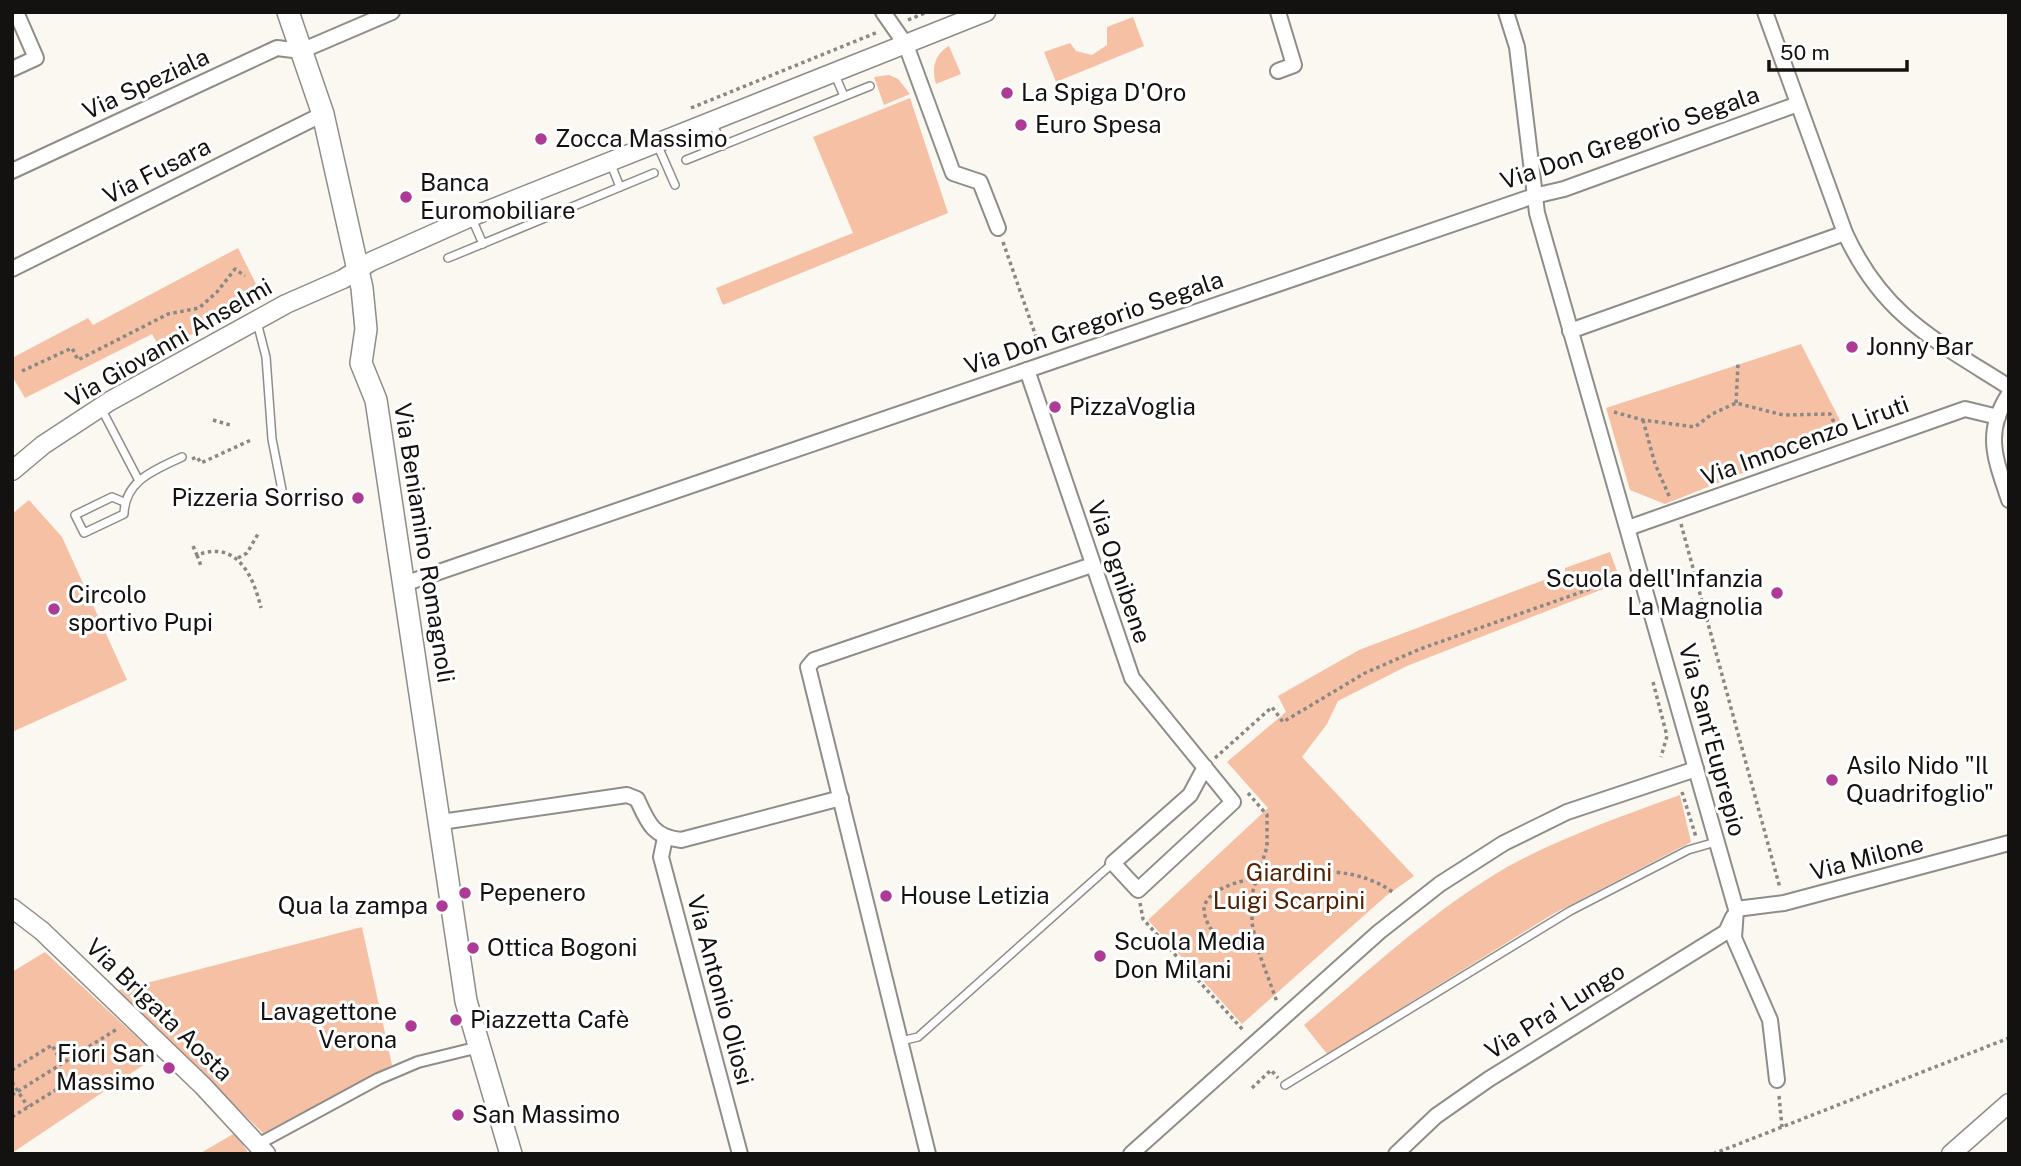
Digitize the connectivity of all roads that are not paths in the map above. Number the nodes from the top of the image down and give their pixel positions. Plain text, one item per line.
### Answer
1 (16, 12) edge
2 (288, 12) edge
3 (392, 12) edge
4 (883, 12) edge
5 (986, 12) edge
6 (1278, 12) edge
7 (1506, 12) edge
8 (1765, 12) edge
9 (370, 18) edge
10 (906, 45) junction
11 (300, 51) junction
12 (12, 69) edge
13 (1278, 71) dead end
14 (834, 73) junction
15 (870, 86) dead end
16 (844, 96) junction
17 (1798, 104) junction
18 (323, 114) junction
19 (712, 121) junction
20 (657, 144) junction
21 (722, 146) junction
22 (686, 160) dead end
23 (610, 162) junction
24 (12, 171) edge
25 (654, 173) dead end
26 (675, 186) dead end
27 (620, 187) junction
28 (1534, 196) junction
29 (471, 217) junction
30 (998, 228) road end
31 (1845, 233) junction
32 (483, 244) junction
33 (448, 258) dead end
34 (12, 269) edge
35 (357, 271) junction
36 (257, 320) junction
37 (1570, 331) junction
38 (1027, 370) junction
39 (2009, 387) edge
40 (2009, 394) edge
41 (101, 407) junction
42 (1998, 417) junction
43 (182, 457) road end
44 (12, 471) edge
45 (138, 479) junction
46 (282, 490) dead end
47 (2009, 500) edge
48 (124, 502) junction
49 (1628, 528) junction
50 (1092, 565) junction
51 (404, 584) junction
52 (1206, 767) junction
53 (1696, 769) junction
54 (841, 797) junction
55 (441, 822) junction
56 (665, 838) junction
57 (1716, 842) junction
58 (2009, 843) edge
59 (1113, 863) junction
60 (12, 908) edge
61 (1736, 909) junction
62 (901, 1041) junction
63 (479, 1050) junction
64 (1777, 1080) road end
65 (1285, 1085) road end
66 (2009, 1103) edge
67 (262, 1149) edge
68 (511, 1154) edge
69 (740, 1154) edge
70 (928, 1154) edge
71 (1131, 1154) edge
72 (1396, 1154) edge
73 (1951, 1154) edge

1 - 12 street
2 - 11 main road, Via Beniamino Romagnoli
3 - 9 street, Via Speziala
4 - 10 street
5 - 10 street, Via Giovanni Anselmi
6 - 13 street
7 - 28 street, Via Sant'Euprepio
8 - 17 street
9 - 11 street, Via Speziala
10 - 14 street, Via Giovanni Anselmi
10 - 30 street
11 - 18 main road, Via Beniamino Romagnoli
11 - 24 street, Via Speziala
14 - 16 lane
14 - 19 street, Via Giovanni Anselmi
15 - 16 lane
16 - 21 lane
17 - 28 street, Via Don Gregorio Segala
17 - 31 street
18 - 34 street, Via Fusara
18 - 35 main road, Via Beniamino Romagnoli
19 - 20 street, Via Giovanni Anselmi
19 - 21 lane
20 - 23 street, Via Giovanni Anselmi
20 - 26 lane
21 - 22 lane
23 - 27 lane
23 - 29 street, Via Giovanni Anselmi
25 - 27 lane
27 - 32 lane
28 - 37 street, Via Sant'Euprepio
28 - 38 street, Via Don Gregorio Segala
29 - 32 lane
29 - 35 street, Via Giovanni Anselmi
31 - 37 street
31 - 39 street
32 - 33 lane
35 - 36 street, Via Giovanni Anselmi
35 - 51 main road, Via Beniamino Romagnoli
36 - 41 street, Via Giovanni Anselmi
36 - 46 lane
37 - 49 street, Via Sant'Euprepio
38 - 50 street, Via Ognibene
38 - 51 street, Via Don Gregorio Segala
40 - 42 street
41 - 44 street, Via Giovanni Anselmi
41 - 45 lane
42 - 47 street
42 - 49 street, Via Innocenzo Liruti
43 - 45 lane
45 - 48 lane
48 - 48 lane
49 - 53 street, Via Sant'Euprepio
50 - 52 street, Via Ognibene
50 - 54 street
51 - 55 main road, Via Beniamino Romagnoli
52 - 59 street
52 - 59 street, Via Ognibene
53 - 57 street, Via Sant'Euprepio
53 - 71 street
54 - 56 street
54 - 62 street
55 - 56 street
55 - 63 main road, Via Beniamino Romagnoli
56 - 69 street, Via Antonio Oliosi
57 - 61 street, Via Sant'Euprepio
57 - 65 lane
58 - 61 street, Via Milone
59 - 62 lane
60 - 67 street, Via Brigata Aosta
61 - 64 street, Via Sant'Euprepio
61 - 72 street, Via Pra' Lungo
62 - 70 street
63 - 67 street
63 - 68 main road, Via Beniamino Romagnoli
66 - 73 street

